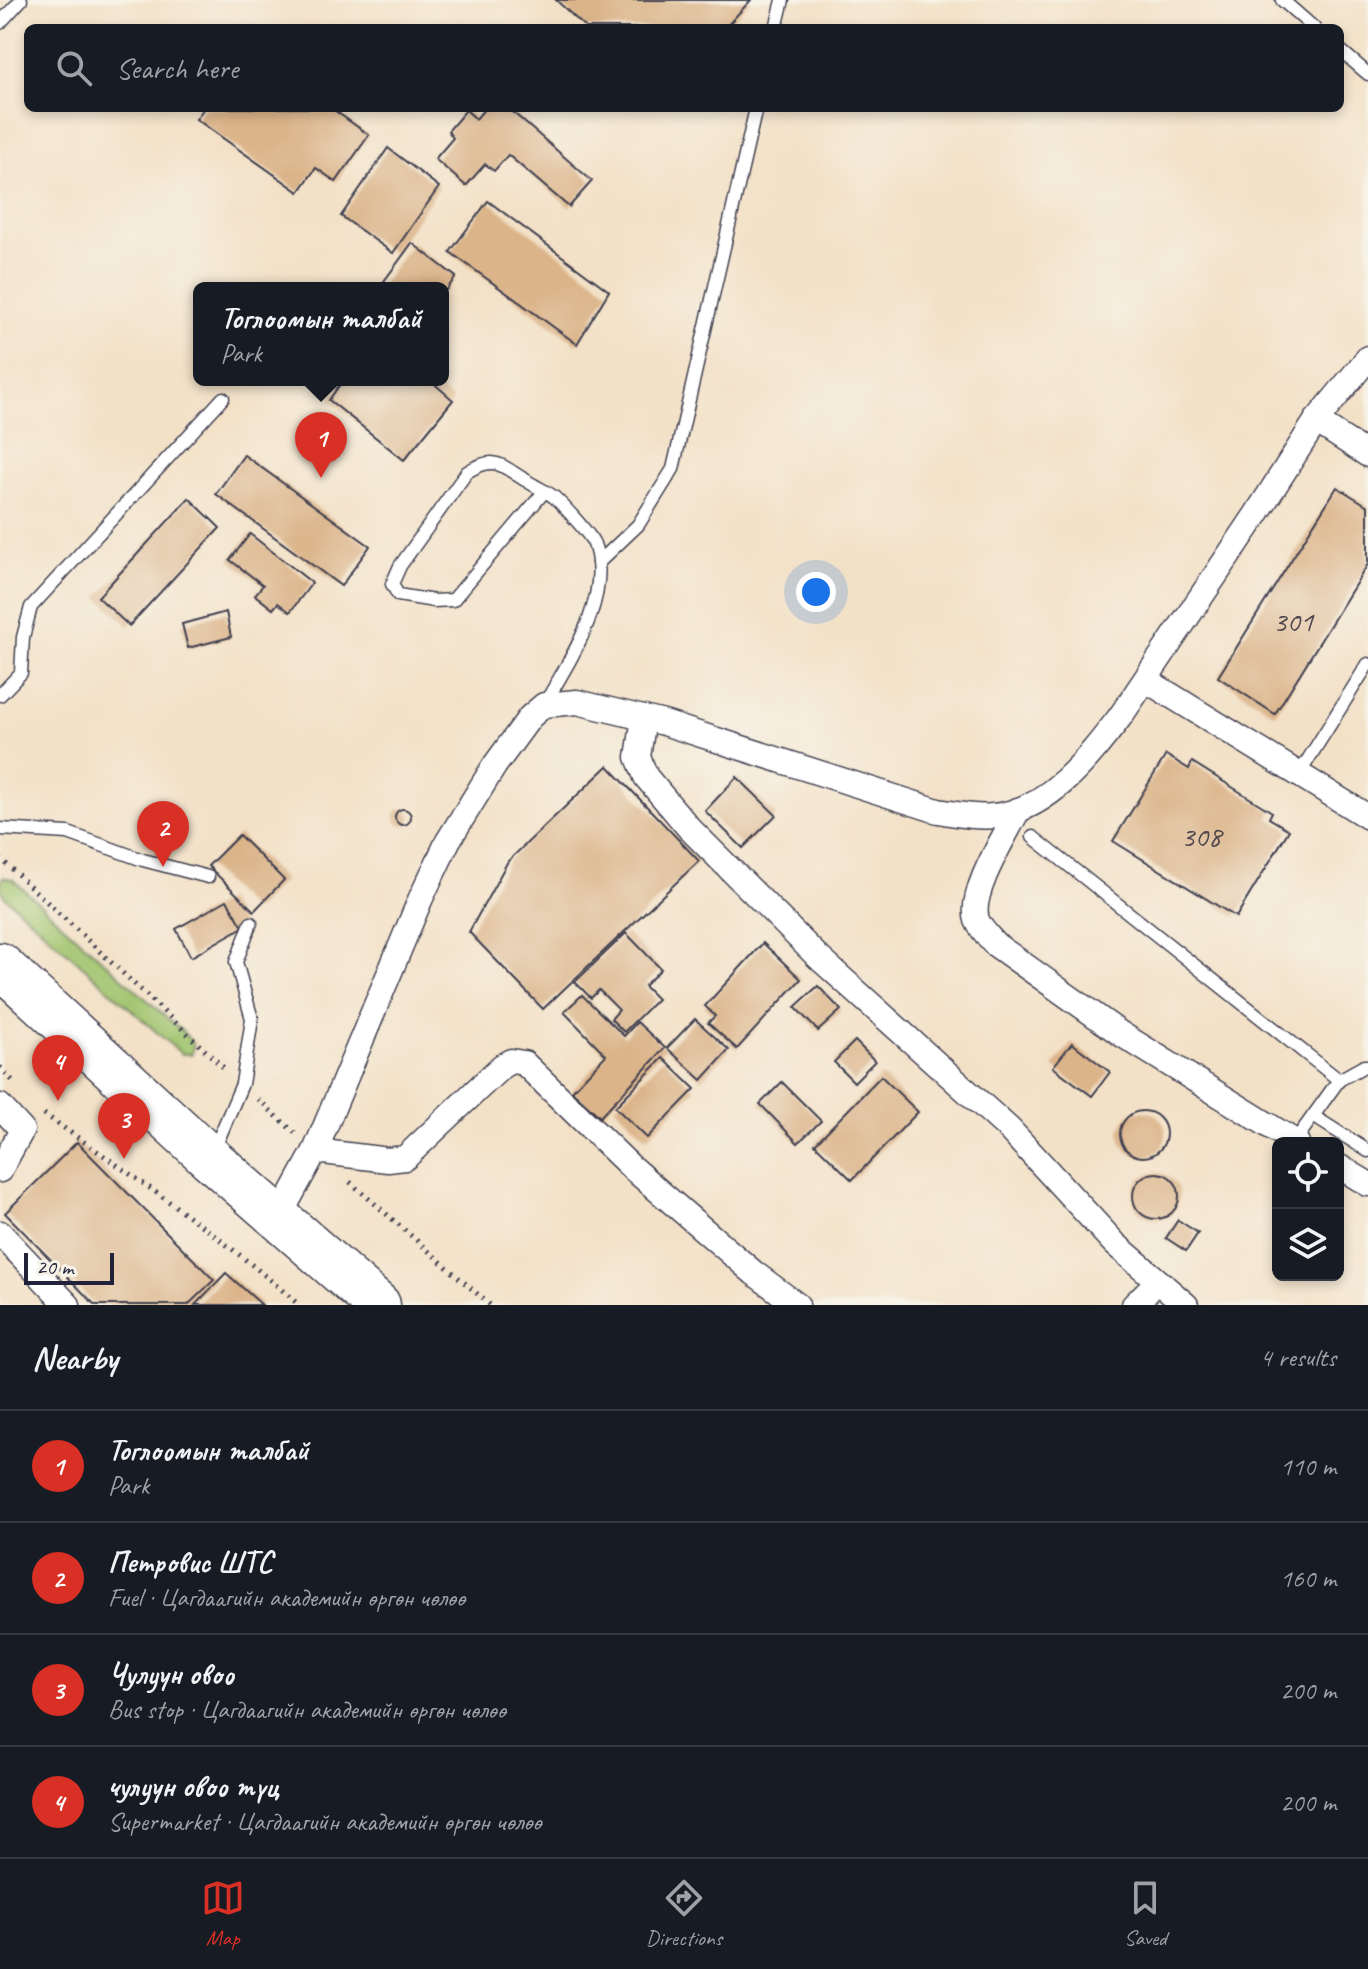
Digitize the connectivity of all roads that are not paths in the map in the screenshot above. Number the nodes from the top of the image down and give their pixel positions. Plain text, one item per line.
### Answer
1 (21, 0) edge
2 (783, 0) edge
3 (1282, 0) edge
4 (0, 23) edge
5 (777, 24) edge
6 (1309, 24) edge
7 (1344, 53) edge
8 (1368, 74) edge
9 (755, 112) edge
10 (1368, 358) edge
11 (223, 398) dead end
12 (1316, 421) junction
13 (1368, 455) edge
14 (544, 492) junction
15 (598, 563) junction
16 (1368, 664) edge
17 (1146, 680) junction
18 (0, 695) edge
19 (544, 705) junction
20 (644, 718) junction
21 (1299, 774) junction
22 (1018, 810) junction
23 (1368, 817) edge
24 (0, 829) edge
25 (1033, 837) dead end
26 (208, 877) dead end
27 (251, 923) dead end
28 (0, 965) edge
29 (1368, 1066) edge
30 (1339, 1080) junction
31 (0, 1106) edge
32 (1313, 1116) junction
33 (1288, 1137) edge
34 (1299, 1137) edge
35 (315, 1151) junction
36 (1368, 1151) edge
37 (210, 1158) junction
38 (0, 1170) edge
39 (1344, 1170) edge
40 (1368, 1184) edge
41 (279, 1217) junction
42 (0, 1233) edge
43 (1157, 1282) junction
44 (68, 1305) edge
45 (378, 1305) edge
46 (797, 1305) edge
47 (1134, 1305) edge
48 (1186, 1305) edge

1 - 4 lane
2 - 5 lane
3 - 6 lane
7 - 8 lane
9 - 15 lane
10 - 12 street
11 - 18 lane
12 - 13 street
12 - 17 street
14 - 14 lane
14 - 15 lane
15 - 19 lane
16 - 21 lane
17 - 21 street
17 - 22 street
19 - 20 street
19 - 35 street
20 - 22 street
20 - 43 street
21 - 23 street
22 - 33 street
24 - 26 lane
25 - 30 lane
27 - 37 lane
28 - 37 highway
29 - 30 lane
30 - 32 lane
31 - 38 street
32 - 34 lane
32 - 36 lane
35 - 41 street
35 - 46 street
37 - 41 highway
39 - 40 street
41 - 45 highway
42 - 44 street
43 - 47 street
43 - 48 street

